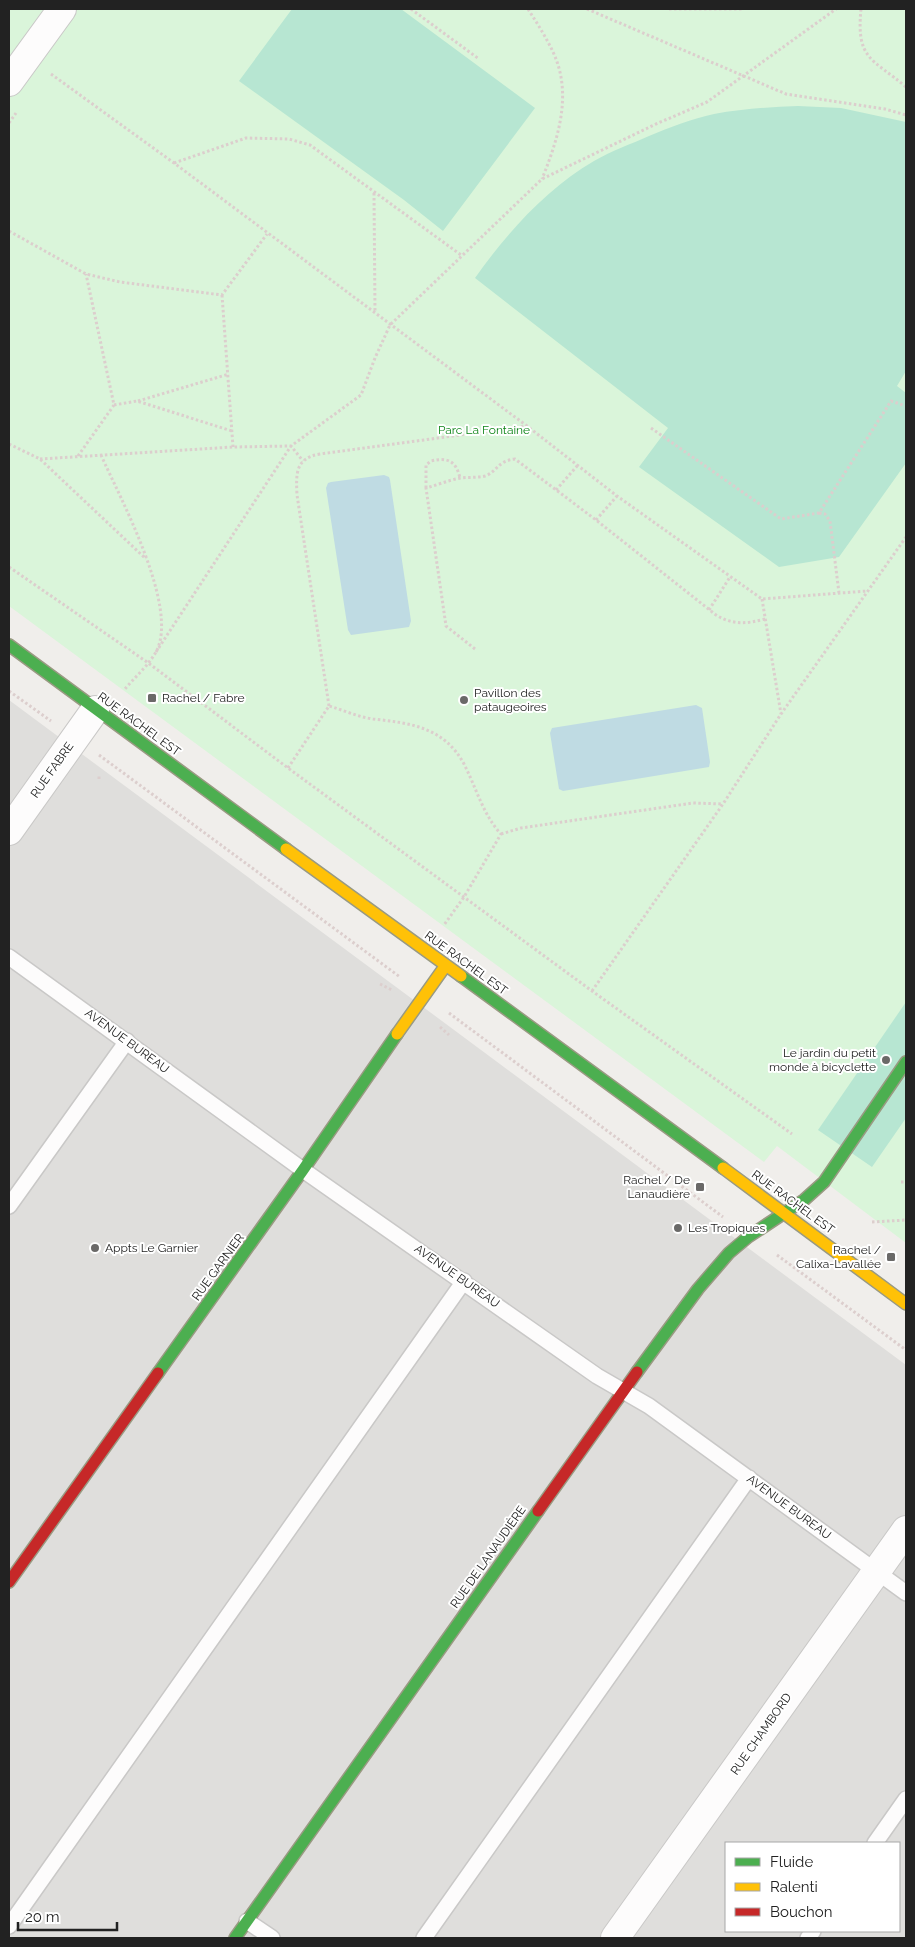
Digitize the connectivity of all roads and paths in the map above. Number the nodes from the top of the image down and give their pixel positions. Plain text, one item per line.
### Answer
1 (62, 9) edge
2 (411, 9) edge
3 (528, 9) edge
4 (587, 9) edge
5 (668, 9) edge
6 (743, 9) edge
7 (836, 9) edge
8 (861, 9) edge
9 (479, 59) dead end
10 (55, 76) dead end
11 (746, 76) junction
12 (9, 82) edge
13 (906, 87) edge
14 (906, 115) edge
15 (174, 163) junction
16 (542, 178) junction
17 (374, 192) junction
18 (9, 231) edge
19 (267, 234) junction
20 (461, 255) junction
21 (86, 274) junction
22 (222, 295) junction
23 (375, 312) junction
24 (390, 325) junction
25 (229, 374) junction
26 (137, 401) junction
27 (114, 405) junction
28 (906, 406) edge
29 (526, 426) junction
30 (651, 428) dead end
31 (232, 431) junction
32 (9, 444) edge
33 (291, 446) junction
34 (233, 447) junction
35 (100, 455) junction
36 (78, 456) junction
37 (40, 459) junction
38 (303, 461) junction
39 (578, 465) junction
40 (460, 478) junction
41 (426, 488) junction
42 (556, 490) junction
43 (617, 496) junction
44 (819, 512) junction
45 (596, 520) junction
46 (906, 537) edge
47 (148, 562) junction
48 (9, 567) edge
49 (730, 577) junction
50 (867, 591) junction
51 (839, 593) junction
52 (762, 599) junction
53 (709, 610) junction
54 (765, 619) junction
55 (9, 645) edge
56 (475, 649) dead end
57 (156, 652) junction
58 (147, 662) junction
59 (124, 690) dead end
60 (9, 691) edge
61 (328, 706) junction
62 (95, 710) junction
63 (781, 714) junction
64 (75, 738) junction
65 (288, 768) junction
66 (723, 804) junction
67 (9, 831) edge
68 (501, 834) junction
69 (464, 897) junction
70 (444, 925) dead end
71 (9, 957) edge
72 (446, 965) junction
73 (592, 991) junction
74 (426, 995) junction
75 (127, 1041) junction
76 (906, 1062) edge
77 (792, 1134) dead end
78 (304, 1170) junction
79 (901, 1182) dead end
80 (906, 1182) edge
81 (9, 1206) edge
82 (786, 1214) junction
83 (906, 1220) edge
84 (872, 1222) dead end
85 (749, 1236) junction
86 (464, 1281) junction
87 (906, 1304) edge
88 (906, 1350) edge
89 (622, 1391) junction
90 (749, 1478) junction
91 (906, 1530) edge
92 (877, 1571) junction
93 (9, 1582) edge
94 (906, 1593) edge
95 (906, 1799) edge
96 (876, 1842) edge
97 (248, 1921) junction
98 (9, 1926) edge
99 (235, 1938) edge
100 (272, 1938) edge
101 (424, 1938) edge
102 (615, 1938) edge

1 - 12 street
2 - 9 path
3 - 16 path
4 - 11 path
5 - 6 path
7 - 11 path
8 - 13 path
10 - 15 path
11 - 14 path
11 - 16 path
15 - 17 path
15 - 19 path
16 - 20 path
17 - 20 path
17 - 23 path
18 - 21 path
19 - 22 path
19 - 23 path
20 - 24 path
21 - 22 path
21 - 27 path
22 - 25 path
23 - 24 path
24 - 29 path
24 - 33 path
25 - 26 path
25 - 31 path
26 - 27 path
26 - 31 path
27 - 36 path
28 - 44 path
29 - 38 path
29 - 39 path
30 - 44 path
31 - 34 path
32 - 37 path
33 - 34 path
33 - 38 path
33 - 57 path
34 - 35 path
35 - 36 path
35 - 47 path
36 - 37 path
37 - 47 path
38 - 61 path
39 - 42 path
39 - 43 path
40 - 41 path
40 - 41 path
40 - 42 path
41 - 56 path
42 - 45 path
43 - 45 path
43 - 49 path
44 - 51 path
45 - 53 path
46 - 50 path
47 - 57 path
48 - 58 path
49 - 52 path
49 - 53 path
50 - 51 path
50 - 63 path
51 - 52 path
52 - 54 path
53 - 54 path
54 - 63 path
55 - 62 street, RUE RACHEL EST
57 - 58 path
58 - 59 path
58 - 65 path
60 - 64 path
61 - 65 path
61 - 68 path
62 - 64 street, RUE FABRE
62 - 72 street, RUE RACHEL EST
63 - 66 path
64 - 67 street, RUE FABRE
64 - 74 path
65 - 69 path
66 - 68 path
66 - 73 path
68 - 69 path
69 - 70 path
69 - 73 path
71 - 75 lane, AVENUE BUREAU
72 - 74 street, RUE GARNIER
72 - 82 street, RUE RACHEL EST
73 - 77 path
74 - 78 street, RUE GARNIER
74 - 85 path
75 - 78 lane, AVENUE BUREAU
75 - 81 lane
76 - 82 street, RUE DE LANAUDIÈRE
78 - 86 lane, AVENUE BUREAU
78 - 93 street, RUE GARNIER
79 - 80 path
82 - 85 street, RUE DE LANAUDIÈRE
82 - 87 street, RUE RACHEL EST
83 - 84 path
85 - 88 path
85 - 89 street, RUE DE LANAUDIÈRE
86 - 89 lane, AVENUE BUREAU
86 - 98 lane
89 - 90 lane, AVENUE BUREAU
89 - 97 street, RUE DE LANAUDIÈRE
90 - 92 lane, AVENUE BUREAU
90 - 101 lane
91 - 92 street, RUE CHAMBORD
92 - 94 lane, AVENUE BUREAU
92 - 102 street, RUE CHAMBORD
95 - 96 lane
97 - 99 street, RUE DE LANAUDIÈRE
97 - 100 lane

